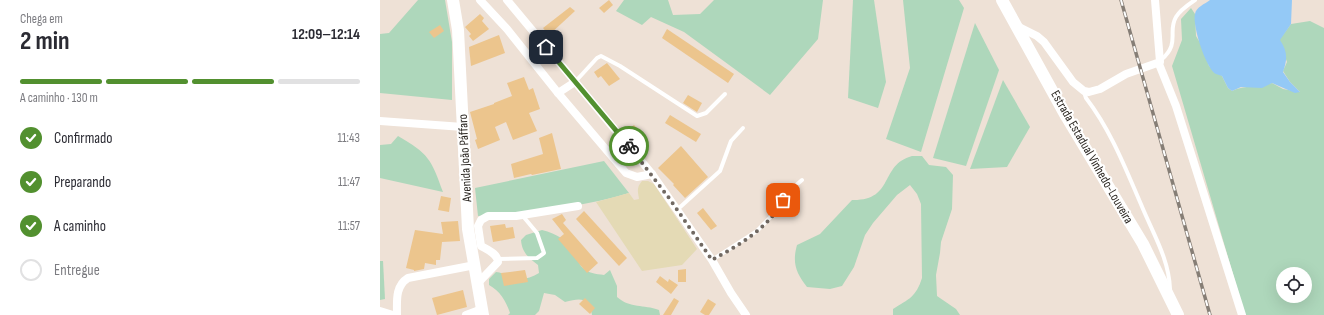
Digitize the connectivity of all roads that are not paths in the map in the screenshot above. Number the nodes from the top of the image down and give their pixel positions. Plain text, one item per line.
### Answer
1 (454, 0) edge
2 (480, 0) edge
3 (507, 0) edge
4 (1002, 0) edge
5 (1155, 0) edge
6 (1195, 0) edge
7 (1017, 26) junction
8 (1160, 62) junction
9 (575, 82) junction
10 (1084, 91) junction
11 (558, 93) junction
12 (725, 94) dead end
13 (380, 121) edge
14 (464, 127) junction
15 (742, 128) dead end
16 (652, 174) junction
17 (802, 180) dead end
18 (578, 206) dead end
19 (678, 209) junction
20 (522, 215) junction
21 (498, 259) junction
22 (712, 260) junction
23 (475, 265) junction
24 (478, 283) junction
25 (1170, 297) junction
26 (380, 311) edge
27 (482, 312) edge
28 (393, 315) edge
29 (397, 315) edge
30 (466, 315) edge
31 (746, 315) edge
32 (1178, 315) edge
33 (1242, 315) edge

1 - 14 main road, Avenida João Páffaro
2 - 11 street
3 - 9 street
4 - 7 main road, Estrada Estadual Vinhedo-Louveira
5 - 8 street
6 - 8 lane
7 - 10 street
7 - 25 main road, Estrada Estadual Vinhedo-Louveira
8 - 10 street
8 - 33 street
9 - 11 street
9 - 12 lane
9 - 16 street
10 - 25 lane
11 - 16 street
13 - 14 street
14 - 23 main road, Avenida João Páffaro
15 - 19 lane
16 - 19 street
17 - 22 lane
18 - 20 street
19 - 22 street
20 - 21 street
20 - 21 lane
21 - 24 street
22 - 31 street
23 - 24 main road, Avenida João Páffaro
23 - 29 street
24 - 27 main road, Avenida João Páffaro
25 - 32 main road, Estrada Estadual Vinhedo-Louveira
26 - 28 street
27 - 30 street

